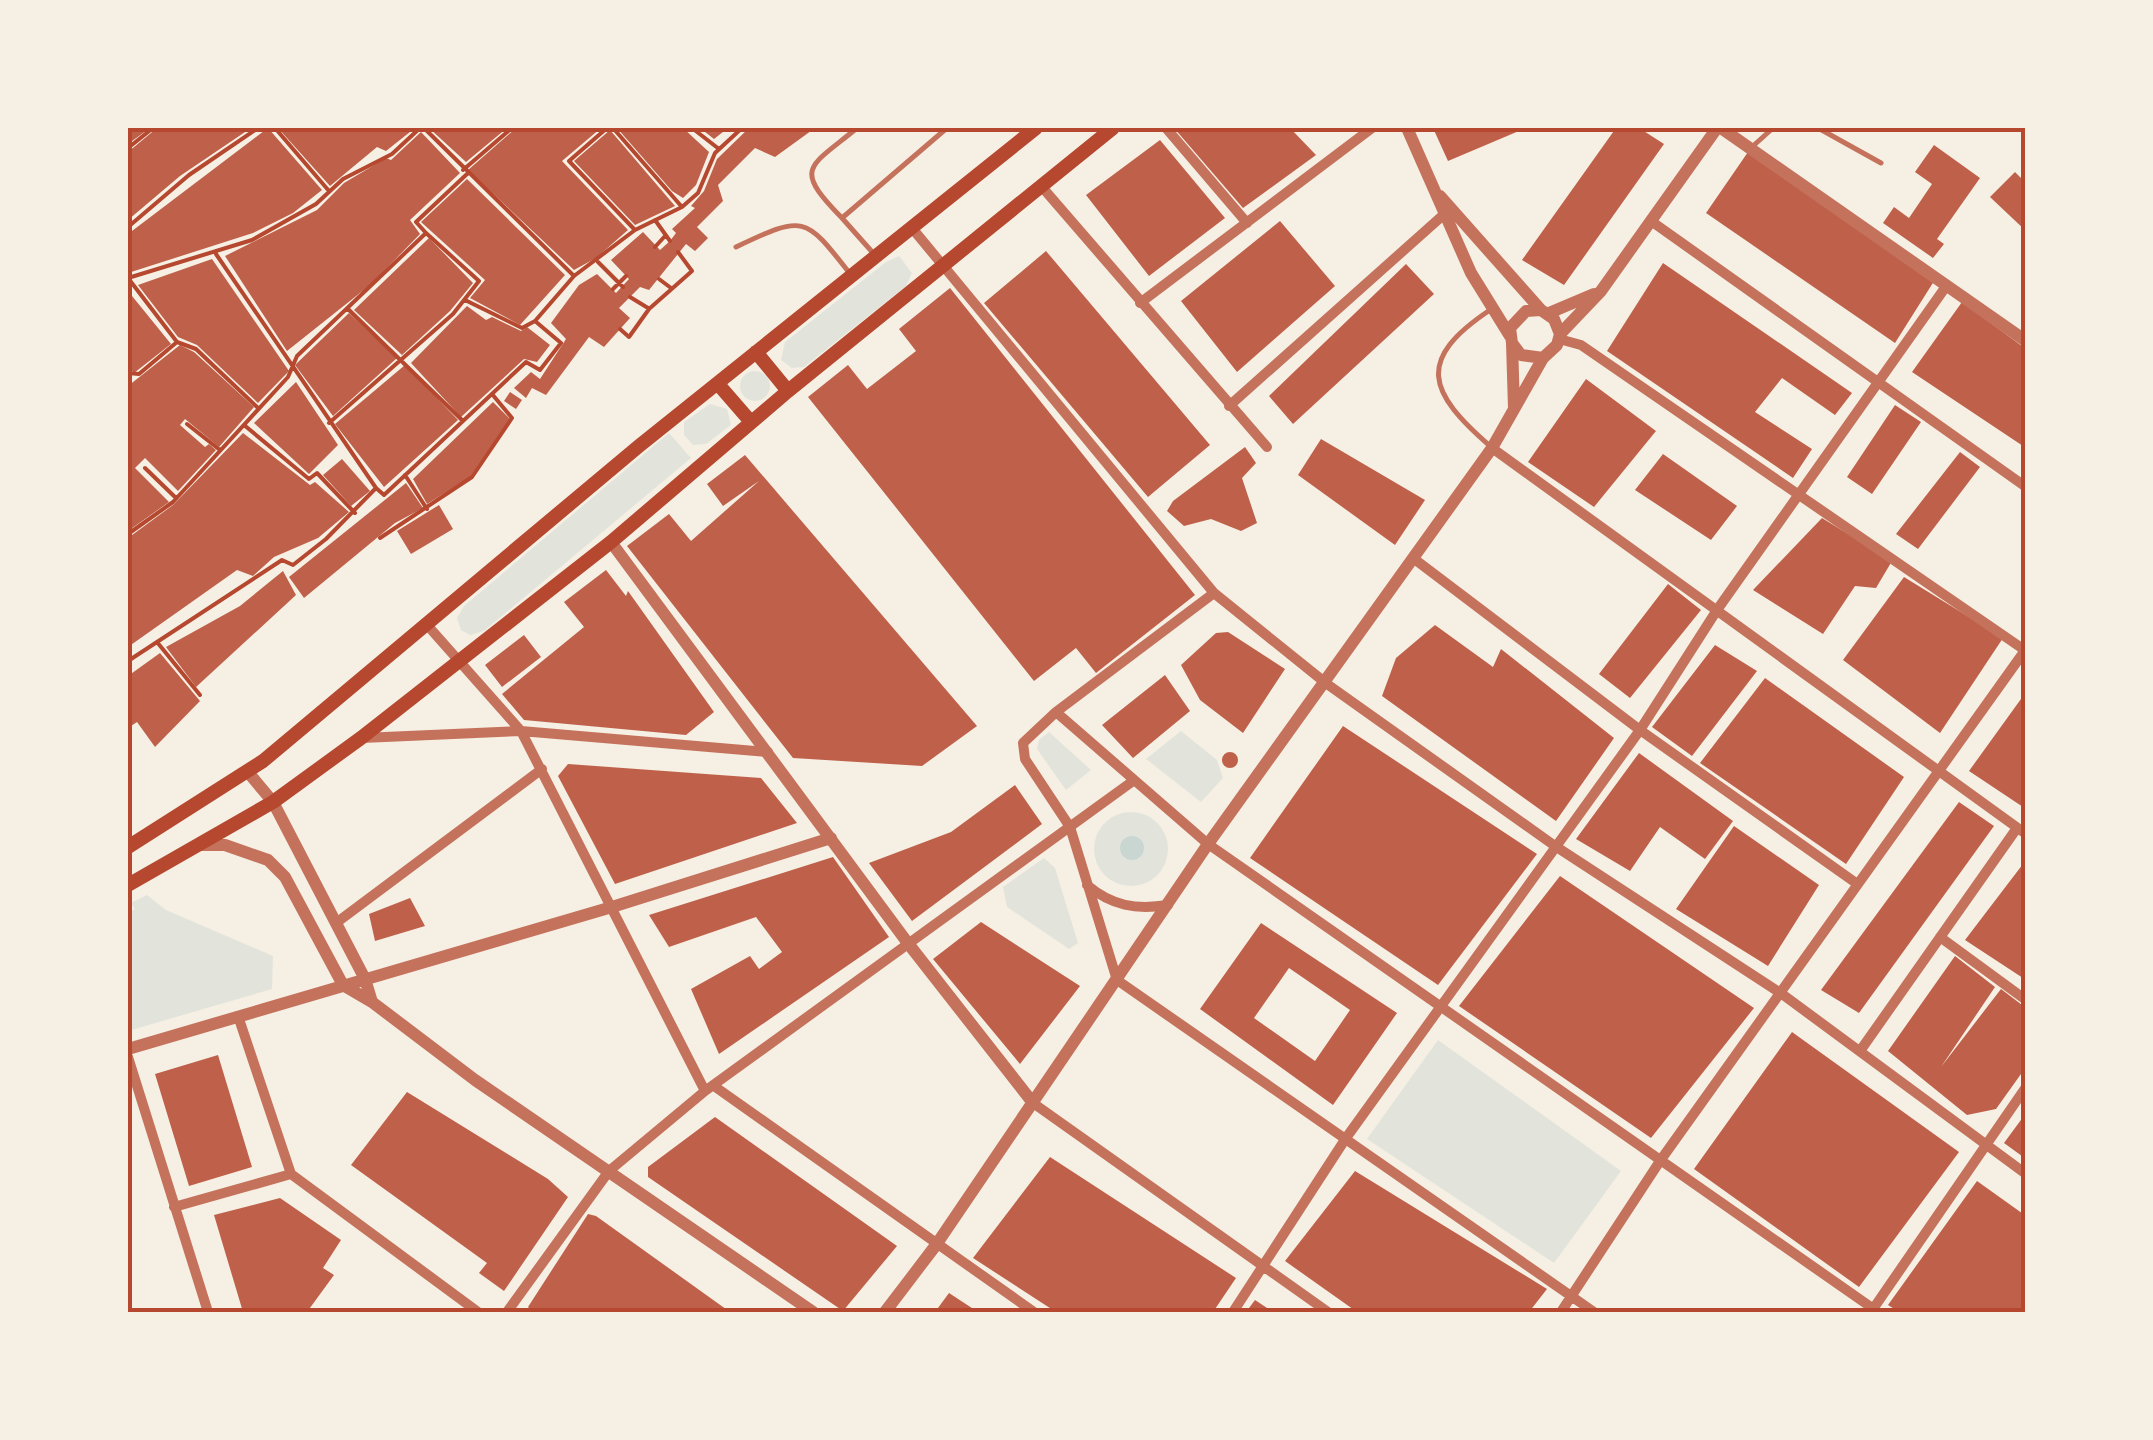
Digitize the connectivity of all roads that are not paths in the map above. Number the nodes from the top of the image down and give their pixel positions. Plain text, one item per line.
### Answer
1 (857, 128) edge
2 (947, 128) edge
3 (1036, 128) edge
4 (1114, 128) edge
5 (1166, 128) edge
6 (1372, 128) edge
7 (1407, 128) edge
8 (1719, 128) edge
9 (1773, 128) edge
10 (1818, 128) edge
11 (1751, 148) junction
12 (1880, 164) dead end
13 (1042, 186) junction
14 (1447, 211) junction
15 (842, 218) junction
16 (1651, 221) junction
17 (1247, 223) junction
18 (912, 228) junction
19 (736, 247) dead end
20 (876, 256) junction
21 (944, 268) junction
22 (851, 275) junction
23 (1947, 284) junction
24 (1600, 291) junction
25 (1140, 304) junction
26 (1492, 308) junction
27 (1545, 312) junction
28 (1560, 336) junction
29 (1511, 340) junction
30 (2026, 341) edge
31 (756, 352) junction
32 (1543, 358) junction
33 (718, 384) junction
34 (1878, 384) junction
35 (788, 390) junction
36 (1229, 406) junction
37 (1514, 410) junction
38 (750, 422) junction
39 (1267, 448) dead end
40 (1492, 448) junction
41 (2026, 487) edge
42 (1800, 497) junction
43 (611, 542) junction
44 (1413, 558) junction
45 (1214, 593) junction
46 (1717, 610) junction
47 (428, 626) junction
48 (2025, 650) edge
49 (460, 662) junction
50 (1327, 684) junction
51 (1056, 712) junction
52 (520, 730) junction
53 (1640, 730) junction
54 (361, 738) junction
55 (768, 752) junction
56 (542, 769) junction
57 (1940, 770) junction
58 (247, 772) junction
59 (1133, 781) junction
60 (273, 802) junction
61 (1070, 827) junction
62 (2021, 831) edge
63 (831, 838) junction
64 (1208, 844) junction
65 (198, 845) junction
66 (1555, 846) junction
67 (128, 847) edge
68 (1856, 883) junction
69 (128, 885) edge
70 (1086, 885) junction
71 (1168, 904) junction
72 (612, 908) junction
73 (336, 924) junction
74 (1940, 936) junction
75 (907, 942) junction
76 (365, 979) junction
77 (1117, 980) junction
78 (342, 985) junction
79 (1782, 994) junction
80 (2026, 1000) edge
81 (372, 1002) junction
82 (1439, 1006) junction
83 (238, 1016) junction
84 (128, 1049) edge
85 (1860, 1051) junction
86 (128, 1057) edge
87 (2026, 1087) edge
88 (710, 1088) junction
89 (1033, 1102) junction
90 (1346, 1138) junction
91 (1986, 1148) junction
92 (1660, 1161) junction
93 (609, 1171) junction
94 (291, 1174) junction
95 (2026, 1174) edge
96 (174, 1206) junction
97 (936, 1245) junction
98 (1264, 1267) junction
99 (1572, 1297) junction
100 (1873, 1311) edge
101 (208, 1312) edge
102 (478, 1312) edge
103 (506, 1312) edge
104 (813, 1312) edge
105 (885, 1312) edge
106 (1034, 1312) edge
107 (1232, 1312) edge
108 (1328, 1312) edge
109 (1561, 1312) edge
110 (1594, 1312) edge

1 - 15 lane
2 - 15 lane
3 - 18 main road
4 - 13 main road
5 - 17 street
6 - 17 street
7 - 14 street
8 - 11 street
8 - 16 street
9 - 11 lane
10 - 12 lane
11 - 23 street
13 - 21 main road
13 - 25 street
14 - 26 street
14 - 27 street
14 - 36 street
15 - 20 lane
16 - 24 street
16 - 34 street
17 - 25 street
18 - 20 main road
18 - 21 street
19 - 22 lane
20 - 22 main road
21 - 35 main road
21 - 45 street
22 - 31 main road
23 - 30 street
23 - 34 street
24 - 27 street
24 - 28 street
25 - 36 street
26 - 29 street
26 - 40 lane
27 - 28 street
27 - 29 street
28 - 32 street
28 - 42 street
29 - 32 street
29 - 37 street
31 - 33 main road
31 - 35 main road
32 - 37 street
33 - 38 main road
33 - 47 main road
34 - 41 street
34 - 42 street
35 - 38 main road
36 - 39 street
37 - 40 street
38 - 43 main road
40 - 44 street
40 - 46 street
42 - 46 street
42 - 48 street
43 - 49 main road
43 - 55 street
44 - 50 street
44 - 53 street
45 - 50 street
45 - 51 street
46 - 53 street
46 - 57 street
47 - 49 street
47 - 58 main road
48 - 57 street
49 - 52 street
49 - 54 main road
50 - 64 street
50 - 66 street
51 - 59 street
51 - 61 street
52 - 54 street
52 - 55 street
52 - 56 street
53 - 66 street
53 - 68 street
54 - 60 main road
55 - 63 street
56 - 72 street
56 - 73 street
57 - 62 street
57 - 68 street
58 - 60 street
58 - 67 main road
59 - 61 street
59 - 64 street
60 - 65 main road
60 - 73 street
61 - 70 street
61 - 75 street
62 - 74 street
63 - 72 street
63 - 75 street
64 - 71 street
64 - 82 street
65 - 69 main road
65 - 78 street
66 - 79 street
66 - 82 street
68 - 79 street
70 - 71 street
70 - 77 street
71 - 77 street
72 - 76 street
72 - 88 street
73 - 76 street
74 - 80 street
74 - 85 street
75 - 88 street
75 - 89 street
76 - 78 street
76 - 81 street
77 - 89 street
77 - 90 street
78 - 81 street
78 - 83 street
79 - 85 street
79 - 92 street
81 - 93 street
82 - 90 street
82 - 92 street
83 - 84 street
83 - 94 street
85 - 91 street
86 - 96 street
87 - 91 street
88 - 93 street
88 - 97 street
89 - 97 street
89 - 98 street
90 - 98 street
90 - 99 street
91 - 95 street
91 - 100 street
92 - 99 street
92 - 100 street
93 - 103 street
93 - 104 street
94 - 96 street
94 - 102 street
96 - 101 street
97 - 105 street
97 - 106 street
98 - 107 street
98 - 108 street
99 - 109 street
99 - 110 street

